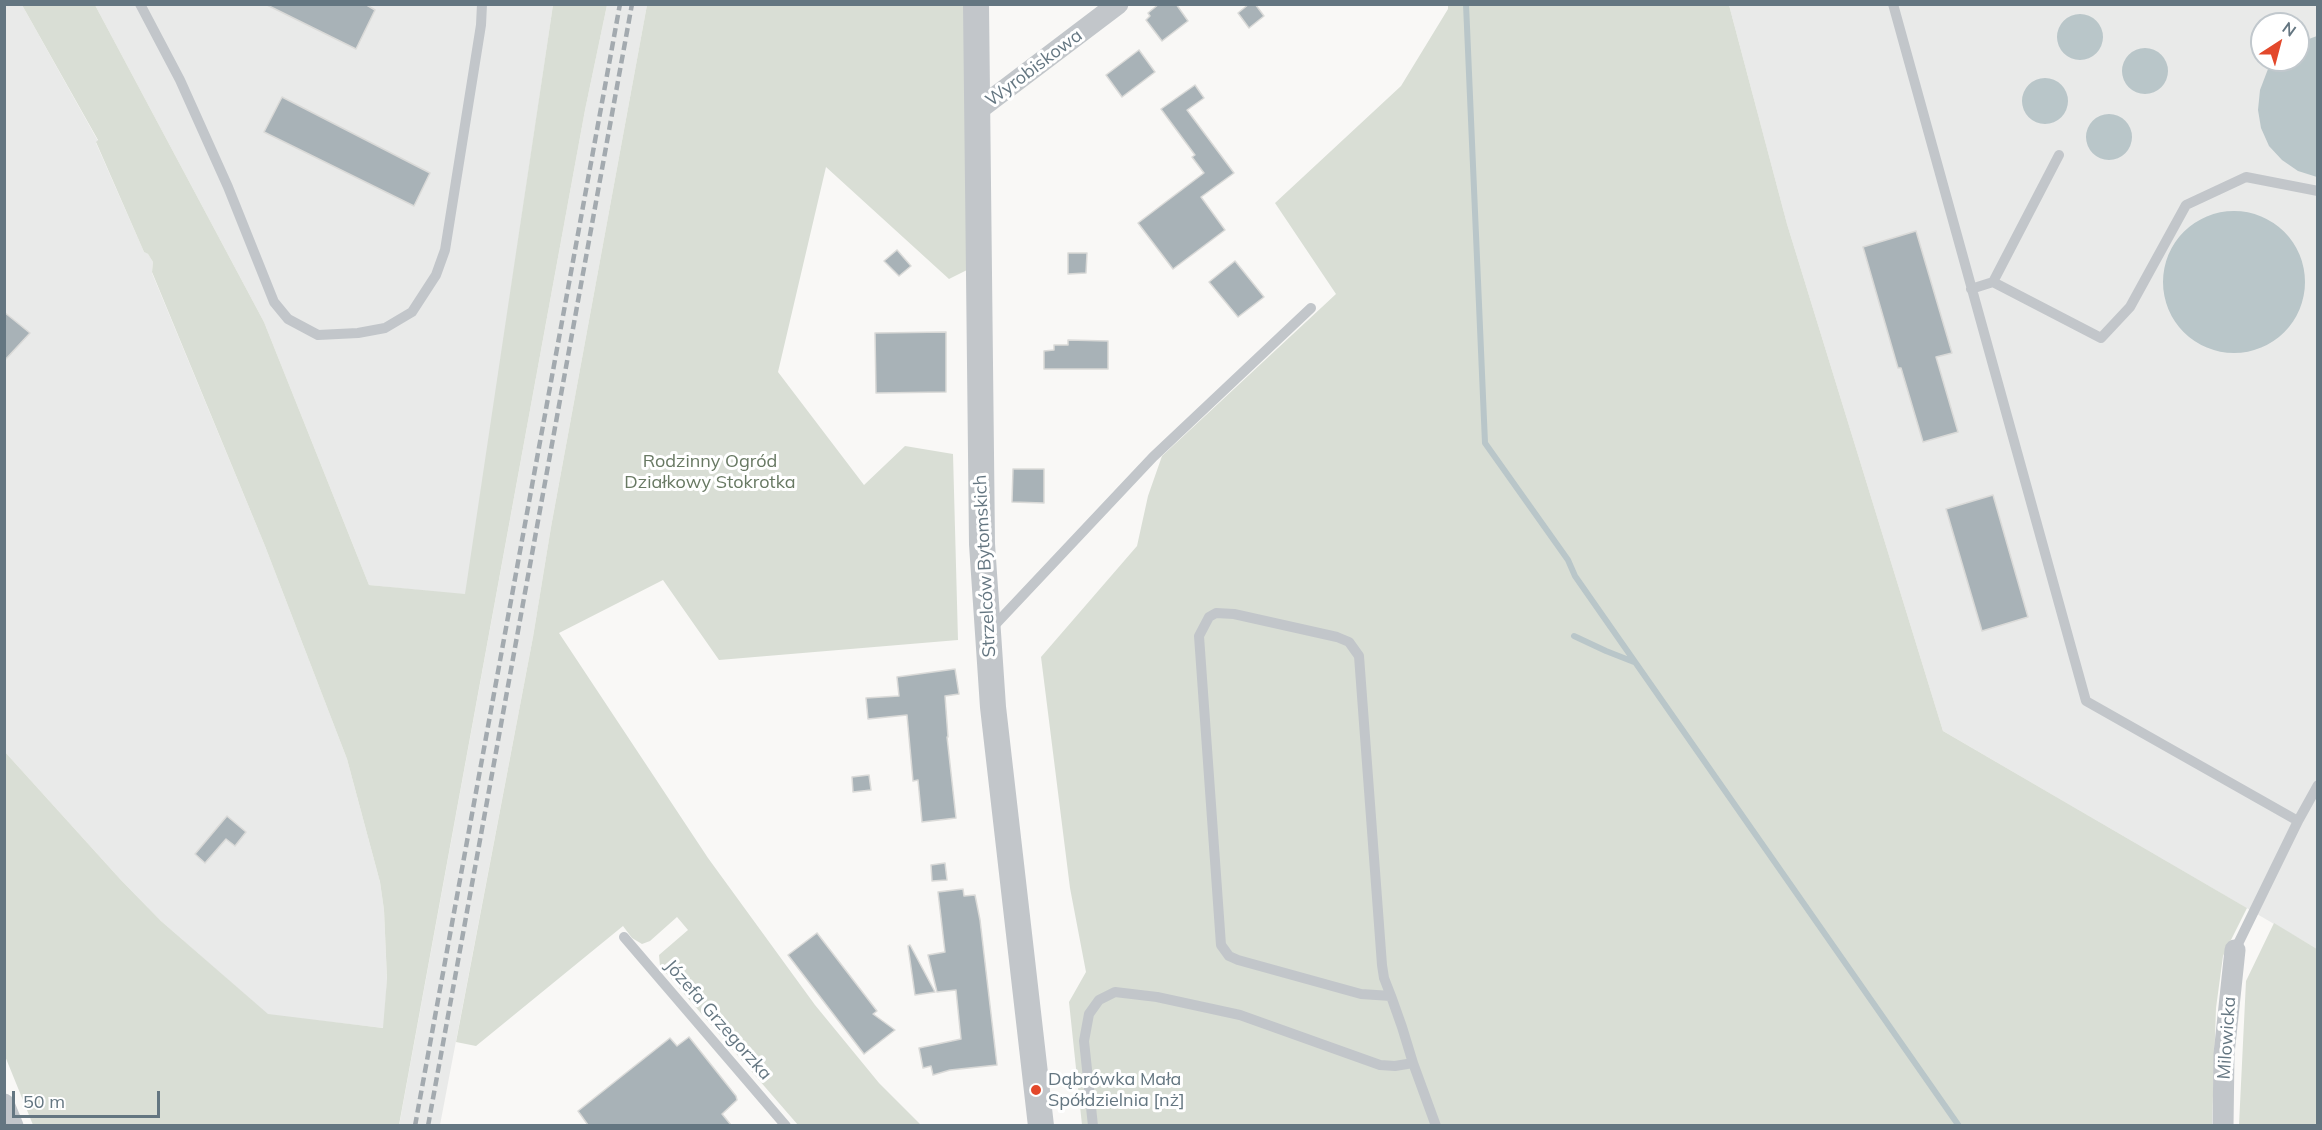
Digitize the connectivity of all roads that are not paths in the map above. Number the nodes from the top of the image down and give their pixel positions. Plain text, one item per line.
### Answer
1 (140, 4) edge
2 (482, 4) edge
3 (976, 4) edge
4 (1118, 4) edge
5 (1893, 4) edge
6 (978, 110) junction
7 (2059, 155) dead end
8 (2318, 192) edge
9 (1993, 282) junction
10 (1971, 289) junction
11 (1311, 308) dead end
12 (987, 633) junction
13 (2318, 785) edge
14 (2298, 821) junction
15 (624, 937) dead end
16 (2235, 950) joint
17 (1391, 996) junction
18 (1413, 1063) junction
19 (4, 1104) edge
20 (13, 1125) edge
21 (786, 1125) edge
22 (1041, 1125) edge
23 (1093, 1125) edge
24 (1436, 1125) edge
25 (2223, 1125) edge

1 - 2 lane
3 - 6 street, Strzelców Bytomskich
4 - 6 street, Wyrobiskowa
5 - 10 lane
6 - 12 street, Strzelców Bytomskich
7 - 9 lane
8 - 9 lane
9 - 10 lane
10 - 14 lane
11 - 12 lane
12 - 22 street, Strzelców Bytomskich
13 - 14 lane
14 - 16 lane
15 - 21 lane, Józefa Grzegorzka
16 - 25 street, Milowicka
17 - 17 lane
17 - 18 lane
18 - 23 lane
18 - 24 lane
19 - 20 street

